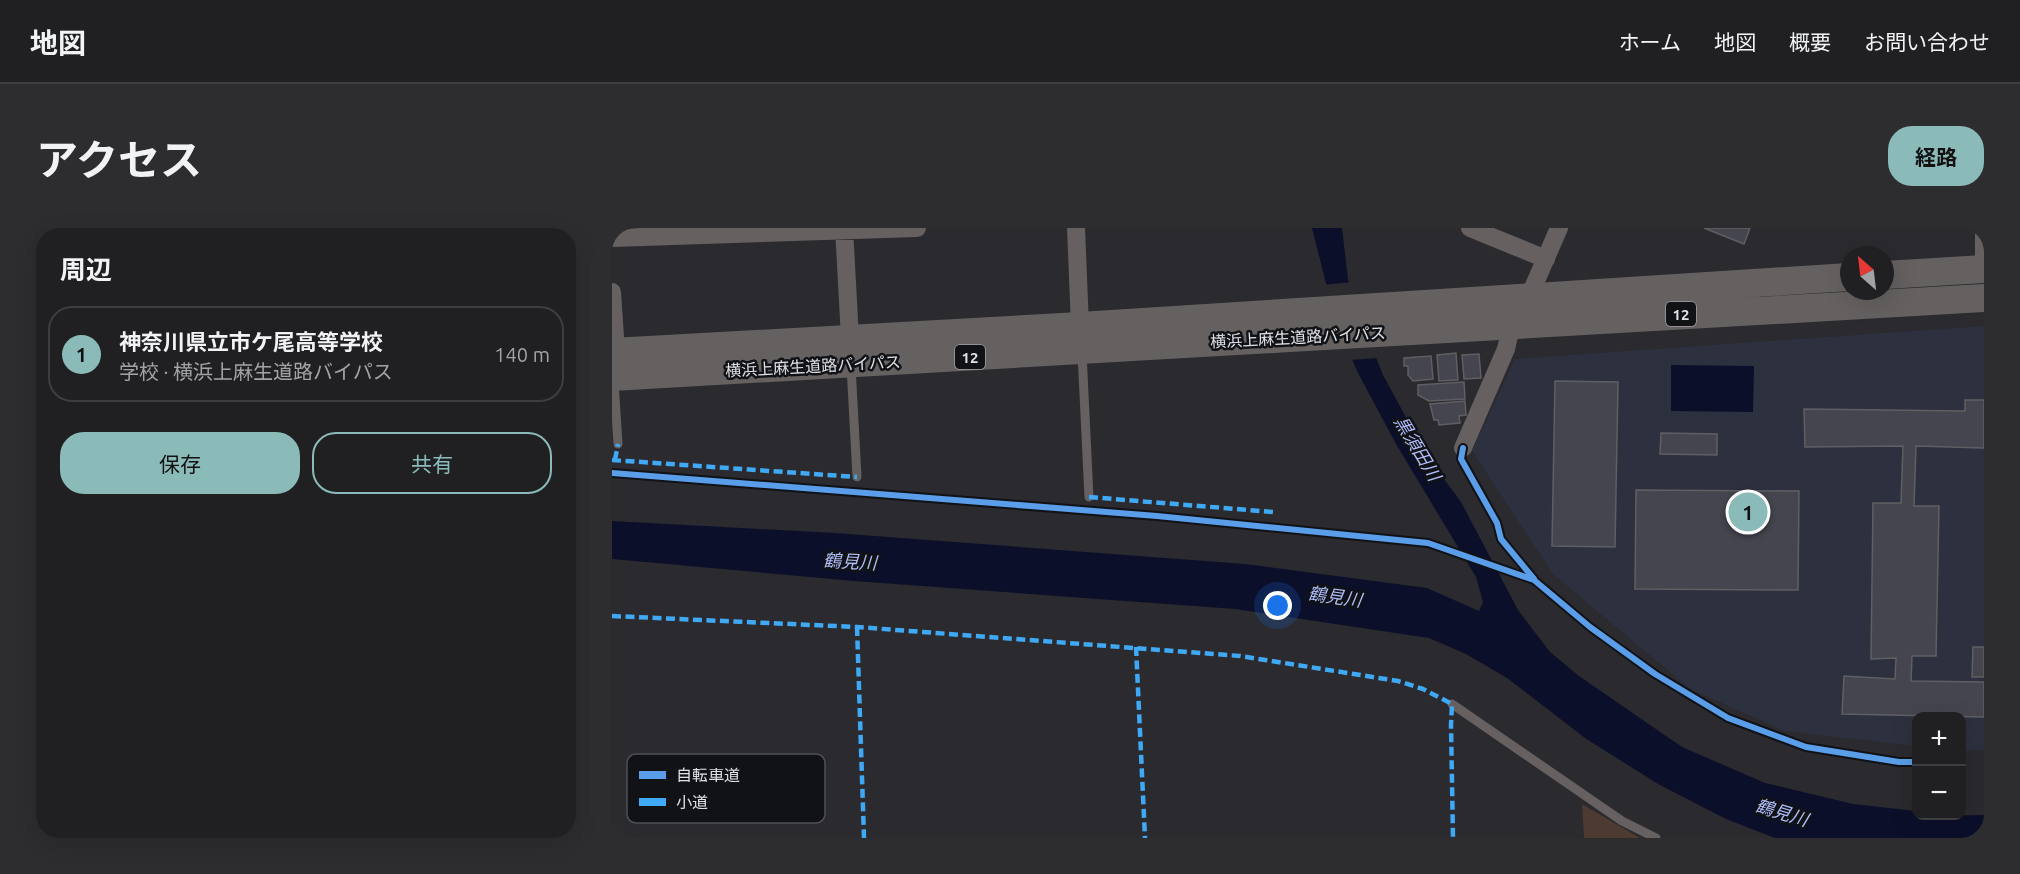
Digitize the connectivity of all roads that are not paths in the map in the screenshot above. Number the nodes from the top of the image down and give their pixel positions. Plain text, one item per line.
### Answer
1 (917, 228) edge
2 (1076, 228) edge
3 (1470, 228) edge
4 (1560, 228) edge
5 (844, 229) edge
6 (1980, 229) edge
7 (612, 238) edge
8 (1546, 259) junction
9 (1984, 270) edge
10 (1894, 275) edge
11 (1840, 278) edge
12 (612, 291) edge
13 (1529, 297) junction
14 (1984, 298) edge
15 (1374, 320) junction
16 (1508, 324) junction
17 (1081, 338) junction
18 (850, 351) junction
19 (613, 365) edge
20 (618, 444) dead end
21 (1463, 448) dead end
22 (857, 477) dead end
23 (1089, 497) dead end
24 (1452, 704) dead end
25 (1656, 838) edge

1 - 5 street
2 - 17 street
3 - 8 street
4 - 8 street
5 - 7 street
5 - 18 street
6 - 9 street
8 - 13 street
9 - 10 main road
11 - 13 main road, 横浜上麻生道路バイパス / 12
12 - 19 street
13 - 15 main road, 横浜上麻生道路バイパス / 12
14 - 16 main road, 横浜上麻生道路バイパス / 12
15 - 16 main road, 横浜上麻生道路バイパス / 12
15 - 17 main road, 横浜上麻生道路バイパス / 12
16 - 21 street
17 - 18 main road, 横浜上麻生道路バイパス / 12
17 - 23 lane
18 - 19 main road, 横浜上麻生道路バイパス / 12
18 - 22 lane
19 - 20 lane
24 - 25 lane

